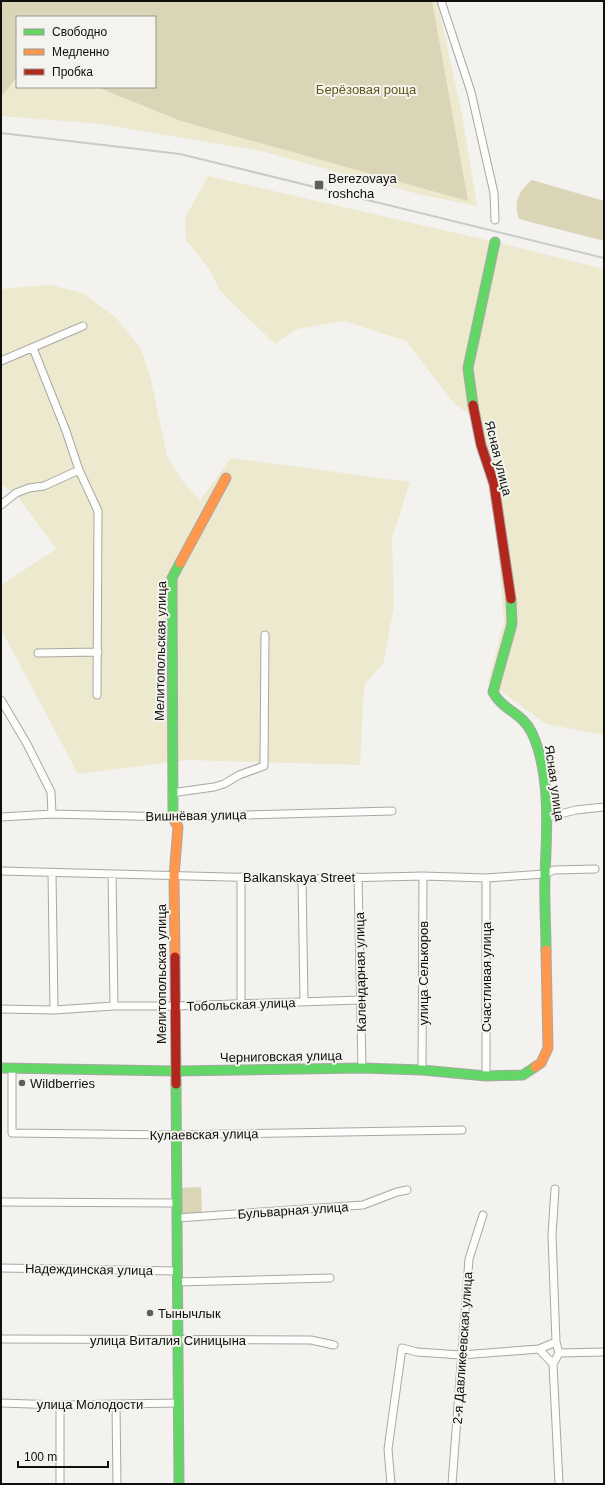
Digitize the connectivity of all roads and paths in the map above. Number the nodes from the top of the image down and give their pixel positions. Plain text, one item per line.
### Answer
1 (441, 1) edge
2 (495, 220) dead end
3 (495, 242) dead end
4 (83, 326) dead end
5 (34, 348) junction
6 (1, 361) edge
7 (79, 470) junction
8 (226, 478) dead end
9 (1, 505) edge
10 (265, 635) dead end
11 (98, 652) junction
12 (38, 653) dead end
13 (97, 695) dead end
14 (1, 700) edge
15 (172, 795) junction
16 (604, 807) edge
17 (392, 811) dead end
18 (52, 814) junction
19 (1, 817) edge
20 (172, 817) junction
21 (548, 817) junction
22 (595, 870) dead end
23 (1, 871) edge
24 (52, 873) junction
25 (112, 874) junction
26 (545, 874) junction
27 (174, 876) junction
28 (358, 876) junction
29 (423, 876) junction
30 (241, 877) junction
31 (486, 878) junction
32 (302, 879) junction
33 (360, 1000) junction
34 (304, 1002) junction
35 (241, 1003) junction
36 (114, 1006) junction
37 (175, 1006) junction
38 (1, 1009) edge
39 (54, 1010) junction
40 (548, 1048) joint
41 (1, 1068) edge
42 (12, 1068) junction
43 (362, 1068) junction
44 (422, 1070) junction
45 (175, 1071) junction
46 (486, 1076) junction
47 (462, 1130) dead end
48 (175, 1135) junction
49 (555, 1188) dead end
50 (407, 1190) dead end
51 (1, 1202) edge
52 (176, 1203) junction
53 (483, 1215) dead end
54 (177, 1218) junction
55 (1, 1268) edge
56 (177, 1271) junction
57 (330, 1278) dead end
58 (177, 1282) junction
59 (1, 1339) edge
60 (178, 1341) junction
61 (556, 1342) junction
62 (334, 1345) dead end
63 (539, 1348) junction
64 (604, 1352) edge
65 (559, 1354) junction
66 (461, 1355) junction
67 (553, 1364) junction
68 (1, 1402) edge
69 (179, 1403) junction
70 (60, 1405) junction
71 (116, 1405) junction
72 (60, 1484) edge
73 (117, 1484) edge
74 (179, 1484) edge
75 (391, 1484) edge
76 (452, 1484) edge
77 (559, 1484) edge

1 - 2 street
3 - 21 street, Ясная улица
4 - 5 street
5 - 6 street
5 - 7 street
7 - 9 street
7 - 11 street
8 - 15 street, Мелитопольская улица
10 - 15 street
11 - 12 street
11 - 13 street
14 - 18 street
15 - 20 street, Мелитопольская улица
16 - 21 street
17 - 20 street, Вишнёвая улица
18 - 19 street, Вишнёвая улица
18 - 20 street, Вишнёвая улица
20 - 27 street, Мелитопольская улица
21 - 26 street, Ясная улица
22 - 26 street, Balkanskaya Street
23 - 24 street, Balkanskaya Street
24 - 25 street, Balkanskaya Street
24 - 39 street
25 - 27 street, Balkanskaya Street
25 - 36 street
26 - 31 street, Balkanskaya Street
26 - 40 street, Ясная улица
27 - 30 street, Balkanskaya Street
27 - 37 street, Мелитопольская улица
28 - 29 street, Balkanskaya Street
28 - 32 street, Balkanskaya Street
28 - 33 street, Календарная улица
29 - 31 street, Balkanskaya Street
29 - 44 street, улица Селькоров
30 - 32 street, Balkanskaya Street
30 - 35 street
31 - 46 street, Счастливая улица
32 - 34 street
33 - 34 street, Тобольская улица
33 - 43 street, Календарная улица
34 - 35 street, Тобольская улица
35 - 37 street, Тобольская улица
36 - 37 street, Тобольская улица
36 - 39 street, Тобольская улица
37 - 45 street, Мелитопольская улица
38 - 39 street, Тобольская улица
40 - 46 street, Черниговская улица
41 - 42 street, Черниговская улица
42 - 45 street, Черниговская улица
42 - 48 street, Кулаевская улица
43 - 44 street, Черниговская улица
43 - 45 street, Черниговская улица
44 - 46 street, Черниговская улица
45 - 48 street, Мелитопольская улица
47 - 48 street, Кулаевская улица
48 - 52 street, Мелитопольская улица
49 - 61 street
50 - 54 street, Бульварная улица
51 - 52 street
52 - 54 street, Мелитопольская улица
53 - 66 street, 2-я Давликеевская улица
54 - 56 street, Мелитопольская улица
55 - 56 street, Надеждинская улица
56 - 58 street, Мелитопольская улица
57 - 58 street
58 - 60 street, Мелитопольская улица
59 - 60 street, улица Виталия Синицына
60 - 62 street, улица Виталия Синицына
60 - 69 street, Мелитопольская улица
61 - 63 street
61 - 65 street
63 - 66 street
63 - 67 street
64 - 65 street
65 - 67 street
66 - 75 street
66 - 76 street, 2-я Давликеевская улица
67 - 77 street
68 - 70 street, улица Молодости
69 - 71 street, улица Молодости
69 - 74 street, Мелитопольская улица
70 - 71 street, улица Молодости
70 - 72 street
71 - 73 street

